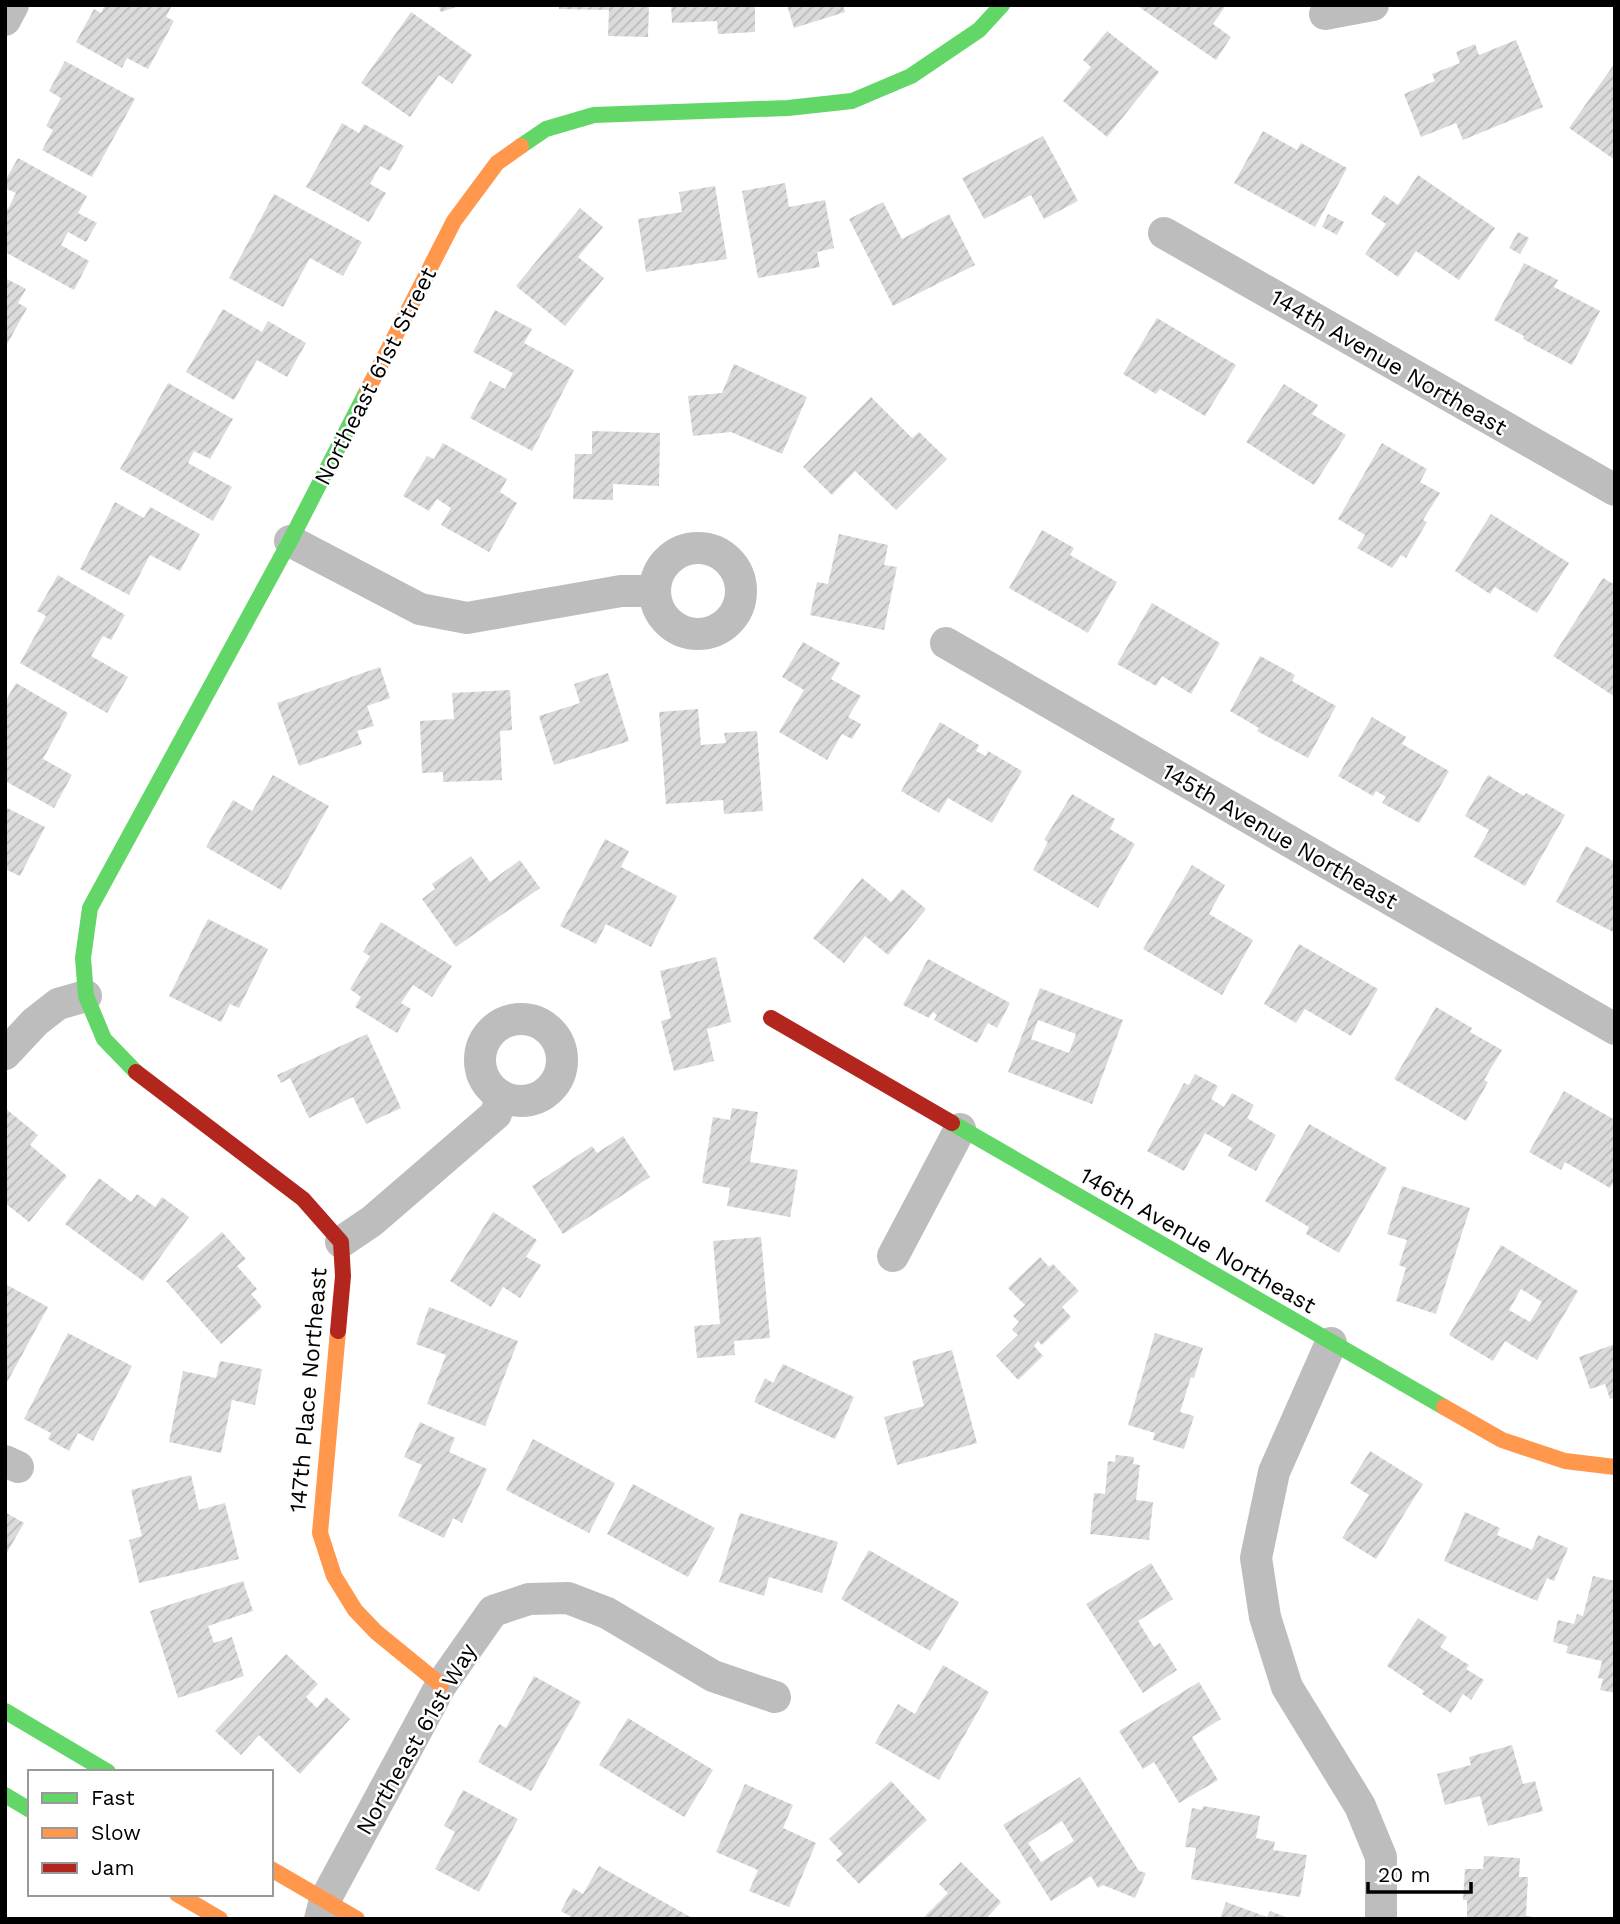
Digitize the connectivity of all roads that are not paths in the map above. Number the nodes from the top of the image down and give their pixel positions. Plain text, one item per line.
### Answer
1 (13, 5) edge
2 (1002, 5) edge
3 (1373, 5) edge
4 (1325, 14) dead end
5 (5, 20) edge
6 (1164, 233) dead end
7 (1615, 490) edge
8 (290, 541) junction
9 (654, 591) dead end
10 (946, 643) dead end
11 (86, 996) junction
12 (771, 1018) dead end
13 (1615, 1029) edge
14 (5, 1054) edge
15 (501, 1096) dead end
16 (960, 1129) junction
17 (341, 1242) junction
18 (893, 1256) dead end
19 (1331, 1343) junction
20 (1615, 1467) edge
21 (441, 1685) junction
22 (775, 1697) dead end
23 (5, 1711) edge
24 (105, 1770) edge
25 (5, 1795) edge
26 (28, 1809) edge
27 (273, 1871) edge
28 (180, 1896) edge
29 (322, 1910) edge
30 (220, 1919) edge
31 (357, 1919) edge
32 (1381, 1919) edge

1 - 5 street
2 - 8 street, Northeast 61st Street
3 - 4 street
6 - 7 street, 144th Avenue Northeast
8 - 9 street
8 - 11 street, Northeast 61st Street
10 - 13 street, 145th Avenue Northeast
11 - 14 street
11 - 17 street, 147th Place Northeast
12 - 16 street, 146th Avenue Northeast
15 - 17 street
16 - 18 street
16 - 19 street, 146th Avenue Northeast
17 - 21 street, 147th Place Northeast
19 - 20 street, 146th Avenue Northeast
19 - 32 street
21 - 22 street, Northeast 61st Way
21 - 29 street, Northeast 61st Way
23 - 24 street
25 - 26 street
27 - 29 street
28 - 30 street
29 - 31 street

